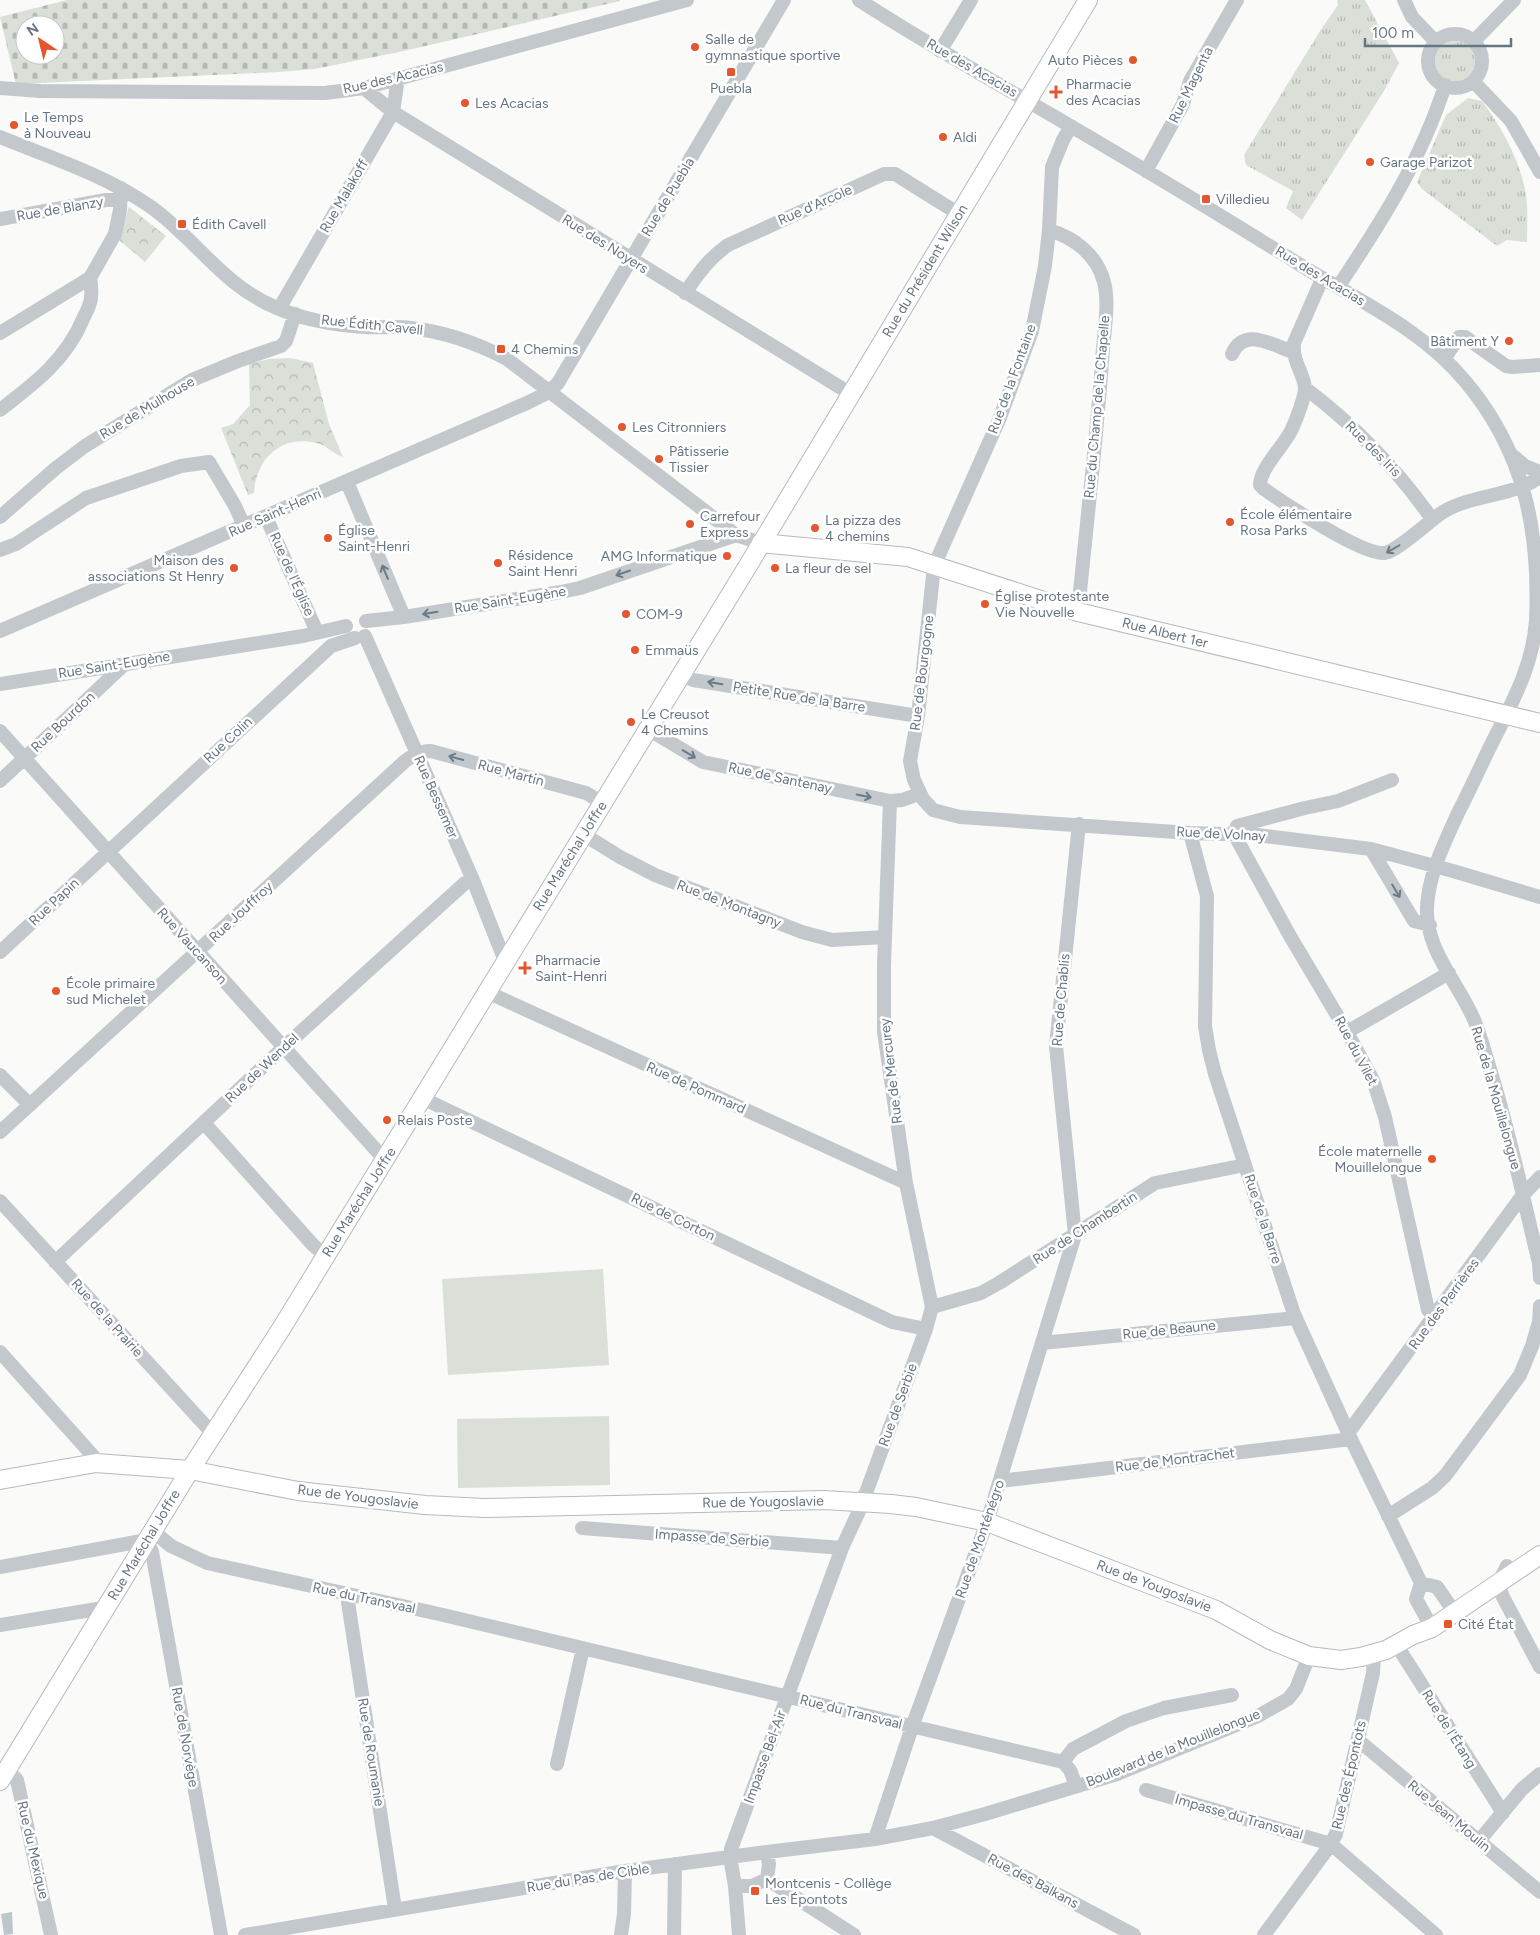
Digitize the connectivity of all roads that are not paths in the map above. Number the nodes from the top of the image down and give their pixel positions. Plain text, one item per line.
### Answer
1 (687, 0) edge
2 (784, 0) edge
3 (859, 0) edge
4 (971, 0) edge
5 (1088, 0) edge
6 (1238, 0) edge
7 (1404, 0) edge
8 (1514, 0) edge
9 (876, 4) edge
10 (638, 7) edge
11 (1474, 41) junction
12 (1436, 42) junction
13 (940, 50) junction
14 (398, 78) junction
15 (1473, 81) junction
16 (1445, 85) junction
17 (0, 88) edge
18 (364, 88) junction
19 (1027, 101) junction
20 (393, 112) junction
21 (1071, 126) junction
22 (0, 137) edge
23 (1146, 171) junction
24 (1540, 172) edge
25 (121, 194) junction
26 (959, 214) junction
27 (0, 219) edge
28 (1049, 230) junction
29 (630, 260) junction
30 (90, 278) junction
31 (1322, 279) junction
32 (1338, 287) junction
33 (685, 294) junction
34 (279, 309) junction
35 (296, 314) junction
36 (0, 333) edge
37 (1293, 352) junction
38 (1232, 354) dead end
39 (1444, 359) junction
40 (1540, 364) edge
41 (1305, 388) junction
42 (549, 392) junction
43 (851, 394) junction
44 (0, 410) edge
45 (1514, 456) junction
46 (1540, 472) edge
47 (1540, 478) edge
48 (346, 482) junction
49 (1524, 486) junction
50 (0, 517) edge
51 (266, 517) junction
52 (1432, 519) junction
53 (244, 526) junction
54 (736, 535) junction
55 (761, 543) junction
56 (0, 550) edge
57 (1539, 559) edge
58 (934, 566) junction
59 (1078, 612) junction
60 (404, 617) junction
61 (366, 620) junction
62 (346, 626) junction
63 (0, 631) edge
64 (316, 632) junction
65 (360, 637) junction
66 (126, 663) junction
67 (680, 674) junction
68 (0, 684) edge
69 (1507, 714) junction
70 (918, 716) junction
71 (1540, 723) edge
72 (648, 729) junction
73 (0, 731) edge
74 (416, 753) junction
75 (25, 758) junction
76 (914, 780) joint
77 (1392, 780) dead end
78 (0, 781) edge
79 (919, 794) junction
80 (890, 801) junction
81 (603, 803) junction
82 (1079, 824) junction
83 (1190, 833) junction
84 (583, 834) junction
85 (1234, 834) junction
86 (1371, 849) junction
87 (108, 851) junction
88 (1434, 866) junction
89 (473, 880) junction
90 (1540, 897) edge
91 (1430, 925) junction
92 (885, 937) junction
93 (0, 952) edge
94 (197, 952) junction
95 (507, 958) junction
96 (1449, 973) junction
97 (486, 992) junction
98 (1347, 1032) junction
99 (283, 1048) junction
100 (0, 1076) edge
101 (422, 1098) junction
102 (30, 1105) junction
103 (204, 1123) junction
104 (0, 1132) edge
105 (385, 1160) junction
106 (1245, 1165) junction
107 (1540, 1176) edge
108 (906, 1183) junction
109 (1522, 1196) junction
110 (0, 1201) edge
111 (1075, 1235) junction
112 (326, 1256) junction
113 (55, 1262) junction
114 (1540, 1278) edge
115 (1540, 1306) edge
116 (932, 1307) junction
117 (1435, 1316) junction
118 (1296, 1318) junction
119 (926, 1329) junction
120 (1042, 1342) junction
121 (0, 1352) edge
122 (214, 1435) junction
123 (1350, 1436) junction
124 (96, 1463) junction
125 (190, 1470) junction
126 (0, 1480) edge
127 (1000, 1481) junction
128 (859, 1501) junction
129 (1388, 1516) junction
130 (987, 1522) junction
131 (582, 1528) dead end
132 (150, 1536) junction
133 (1540, 1544) edge
134 (842, 1548) junction
135 (1540, 1555) edge
136 (1507, 1566) junction
137 (0, 1567) edge
138 (1421, 1583) junction
139 (1498, 1584) junction
140 (349, 1596) junction
141 (1452, 1609) junction
142 (103, 1612) junction
143 (1429, 1624) junction
144 (0, 1625) edge
145 (1396, 1644) junction
146 (583, 1648) junction
147 (1374, 1654) junction
148 (1309, 1656) junction
149 (1540, 1667) edge
150 (1232, 1695) dead end
151 (787, 1697) junction
152 (912, 1727) junction
153 (1358, 1740) junction
154 (1063, 1762) junction
155 (557, 1764) dead end
156 (2, 1774) edge
157 (1540, 1774) edge
158 (1076, 1786) junction
159 (1146, 1790) dead end
160 (1503, 1813) junction
161 (933, 1828) junction
162 (875, 1839) junction
163 (1479, 1841) junction
164 (1331, 1844) junction
165 (767, 1852) junction
166 (730, 1857) junction
167 (675, 1864) junction
168 (625, 1871) junction
169 (767, 1879) junction
170 (735, 1886) junction
171 (1540, 1892) edge
172 (395, 1909) junction
173 (51, 1935) edge
174 (221, 1935) edge
175 (245, 1935) edge
176 (621, 1935) edge
177 (674, 1935) edge
178 (739, 1935) edge
179 (854, 1935) edge
180 (1134, 1935) edge
181 (1264, 1935) edge
182 (1436, 1935) edge

1 - 10 street, Rue des Acacias
2 - 29 street, Rue de Puebla
3 - 9 street, Rue des Acacias
4 - 13 street
5 - 19 main road, Rue du Président Wilson
6 - 23 street, Rue Magenta
7 - 12 street
8 - 11 street
9 - 13 street, Rue des Acacias
10 - 14 street, Rue des Acacias
11 - 12 street
11 - 15 street
12 - 16 street
13 - 19 street, Rue des Acacias
14 - 18 street, Rue des Acacias
14 - 20 street, Rue Malakoff
15 - 16 street
15 - 24 street
16 - 32 street
17 - 18 street, Rue des Acacias
18 - 20 street, Rue des Noyers
19 - 21 street, Rue des Acacias
19 - 26 main road, Rue du Président Wilson
20 - 29 street, Rue des Noyers
20 - 34 street, Rue Malakoff
21 - 23 street, Rue des Acacias
21 - 28 street, Rue de la Fontaine
22 - 25 street, Rue Édith Cavell
23 - 31 street, Rue des Acacias
25 - 27 street, Rue de Blanzy
25 - 30 street
25 - 34 street, Rue Édith Cavell
26 - 33 street, Rue d'Arcole
26 - 43 main road, Rue du Président Wilson
28 - 58 street, Rue de la Fontaine
28 - 59 street, Rue du Champ de la Chapelle
29 - 33 street, Rue des Noyers
29 - 42 street, Rue de Puebla
30 - 36 street
30 - 44 street
31 - 32 street, Rue des Acacias
31 - 37 street
32 - 39 street, Rue des Acacias
33 - 43 street, Rue des Noyers
34 - 35 street, Rue Édith Cavell
35 - 42 street, Rue Édith Cavell
35 - 50 street, Rue de Mulhouse
37 - 38 street
37 - 41 street
39 - 40 street
39 - 45 street, Rue des Acacias
41 - 52 street, Rue des Iris
52 -> 41 street
42 - 48 street, Rue Saint-Henri
42 - 54 street, Rue Édith Cavell
43 - 55 main road, Rue du Président Wilson
45 - 46 street
45 - 49 street, Rue des Acacias
47 - 49 street
48 - 51 street, Rue Saint-Henri
60 -> 48 street
49 - 52 street
49 - 57 street, Rue des Acacias
51 - 53 street, Rue Saint-Henri
51 - 64 street, Rue de l'Église
53 - 56 street
53 - 63 street, Rue Saint-Henri
54 - 55 street, Rue Édith Cavell
54 -> 60 street, Rue Saint-Eugène
55 - 58 main road, Rue Albert 1er
55 - 67 main road, Rue Maréchal Joffre
57 - 69 street, Rue des Acacias
58 - 59 main road, Rue Albert 1er
58 - 70 street, Rue de Bourgogne
59 - 69 main road, Rue Albert 1er
60 - 61 street, Rue Saint-Eugène
61 - 62 street
61 - 65 street
62 - 64 street, Rue Saint-Eugène
62 - 65 street
64 - 66 street, Rue Saint-Eugène
65 - 74 street, Rue Bessemer
65 - 87 street, Rue Colin
66 - 68 street, Rue Saint-Eugène
66 - 75 street, Rue Bourdon
70 -> 67 street, Petite Rue de la Barre
67 - 72 main road, Rue Maréchal Joffre
69 - 71 main road, Rue Albert 1er
69 - 88 street, Rue de la Mouillelongue
70 - 76 street, Rue de Bourgogne
72 -> 80 street, Rue de Santenay
72 - 81 main road, Rue Maréchal Joffre
73 - 75 street, Rue Vaucanson
81 -> 74 street, Rue Martin
74 - 89 street, Rue Bessemer
74 - 94 street, Rue Jouffroy
75 - 78 street, Rue Bourdon
75 - 87 street, Rue Vaucanson
76 - 79 street, Rue de Volnay
77 - 85 street
79 - 80 street, Rue de Santenay
79 - 82 street, Rue de Volnay
80 - 92 street, Rue de Mercurey
81 - 84 main road, Rue Maréchal Joffre
82 - 83 street, Rue de Volnay
82 - 111 street, Rue de Chablis
83 - 85 street, Rue de Volnay
83 - 106 street, Rue de la Barre
84 - 92 street, Rue de Montagny
84 - 95 main road, Rue Maréchal Joffre
85 - 86 street, Rue de Volnay
85 - 98 street, Rue du Vilet
86 - 88 street, Rue de Volnay
86 -> 91 street
87 - 93 street, Rue Papin
87 - 94 street, Rue Vaucanson
88 - 90 street, Rue de Volnay
88 - 91 street, Rue de la Mouillelongue
89 - 95 street, Rue Bessemer
89 - 99 street, Rue de Wendel
91 - 96 street, Rue de la Mouillelongue
92 - 108 street, Rue de Mercurey
94 - 99 street, Rue Vaucanson
94 - 102 street, Rue Jouffroy
95 - 97 main road, Rue Maréchal Joffre
96 - 98 street
96 - 109 street, Rue de la Mouillelongue
97 - 101 main road, Rue Maréchal Joffre
97 - 108 street, Rue de Pommard
98 - 117 street, Rue du Vilet
99 - 103 street, Rue de Wendel
99 - 105 street, Rue Vaucanson
100 - 102 street
101 - 105 main road, Rue Maréchal Joffre
101 - 119 street, Rue de Corton
102 - 104 street, Rue Jouffroy
103 - 112 street
103 - 113 street, Rue de Wendel
105 - 112 main road, Rue Maréchal Joffre
106 - 111 street, Rue de Chambertin
106 - 118 street, Rue de la Barre
107 - 109 street, Rue des Perrières
108 - 116 street, Rue de Mercurey
109 - 114 street, Rue de la Mouillelongue
109 - 117 street, Rue des Perrières
110 - 113 street, Rue de la Prairie
111 - 116 street, Rue de Chambertin
111 - 120 street, Rue de Monténégro
112 - 122 main road, Rue Maréchal Joffre
113 - 122 street, Rue de la Prairie
115 - 129 street
116 - 119 street, Rue de Serbie
117 - 123 street, Rue des Perrières
118 - 120 street, Rue de Beaune
118 - 123 street, Rue de la Barre
119 - 128 street, Rue de Serbie
120 - 127 street, Rue de Monténégro
121 - 124 street
122 - 125 main road, Rue Maréchal Joffre
123 - 127 street, Rue de Montrachet
123 - 129 street, Rue de la Barre
124 - 125 main road, Rue de Yougoslavie
124 - 126 main road, Rue de Yougoslavie
125 - 128 main road, Rue de Yougoslavie
125 - 132 main road, Rue Maréchal Joffre
127 - 130 street, Rue de Monténégro
128 - 130 main road, Rue de Yougoslavie
128 - 134 street, Impasse Bel-Air
129 - 138 street, Rue de la Barre
130 - 148 main road, Rue de Yougoslavie
130 - 152 street, Rue de Monténégro
131 - 134 street, Impasse de Serbie
132 - 137 street
132 - 140 street, Rue du Transvaal
132 - 142 main road, Rue Maréchal Joffre
132 - 174 street, Rue de Norvège
133 - 136 main road
134 - 151 street, Impasse Bel-Air
135 - 139 main road
136 - 139 street
136 - 141 main road
138 - 141 street
138 - 143 street, Rue de la Barre
139 - 141 main road
139 - 149 street
140 - 146 street, Rue du Transvaal
140 - 172 street, Rue de Roumanie
141 - 143 main road
142 - 144 street
142 - 156 main road, Rue Maréchal Joffre
143 - 145 main road
145 - 147 main road
145 - 160 street, Rue de l'Étang
146 - 151 street, Rue du Transvaal
146 - 155 street
147 - 148 main road
147 - 153 street, Rue des Épontots
148 - 158 street, Boulevard de la Mouillelongue
150 - 154 street
151 - 152 street, Rue du Transvaal
151 - 166 street, Impasse Bel-Air
152 - 154 street, Rue du Transvaal
152 - 162 street, Rue de Monténégro
153 - 163 street, Rue Jean Moulin
153 - 164 street, Rue des Épontots
154 - 158 street
156 - 173 street, Rue du Mexique
157 - 160 street
158 - 161 street, Boulevard de la Mouillelongue
159 - 164 street, Impasse du Transvaal
160 - 163 street
161 - 162 street, Rue du Pas de Cible
161 - 180 street, Rue des Balkans
162 - 165 street, Rue du Pas de Cible
163 - 171 street, Rue Jean Moulin
164 - 181 street, Rue des Épontots
164 - 182 street
165 - 166 street, Rue du Pas de Cible
165 - 169 street
166 - 167 street, Rue du Pas de Cible
166 - 170 street, Impasse Bel-Air
167 - 168 street, Rue du Pas de Cible
167 - 177 street
168 - 172 street, Rue du Pas de Cible
168 - 176 street
169 - 170 street
169 - 179 street
170 - 178 street
172 - 175 street, Rue du Pas de Cible

